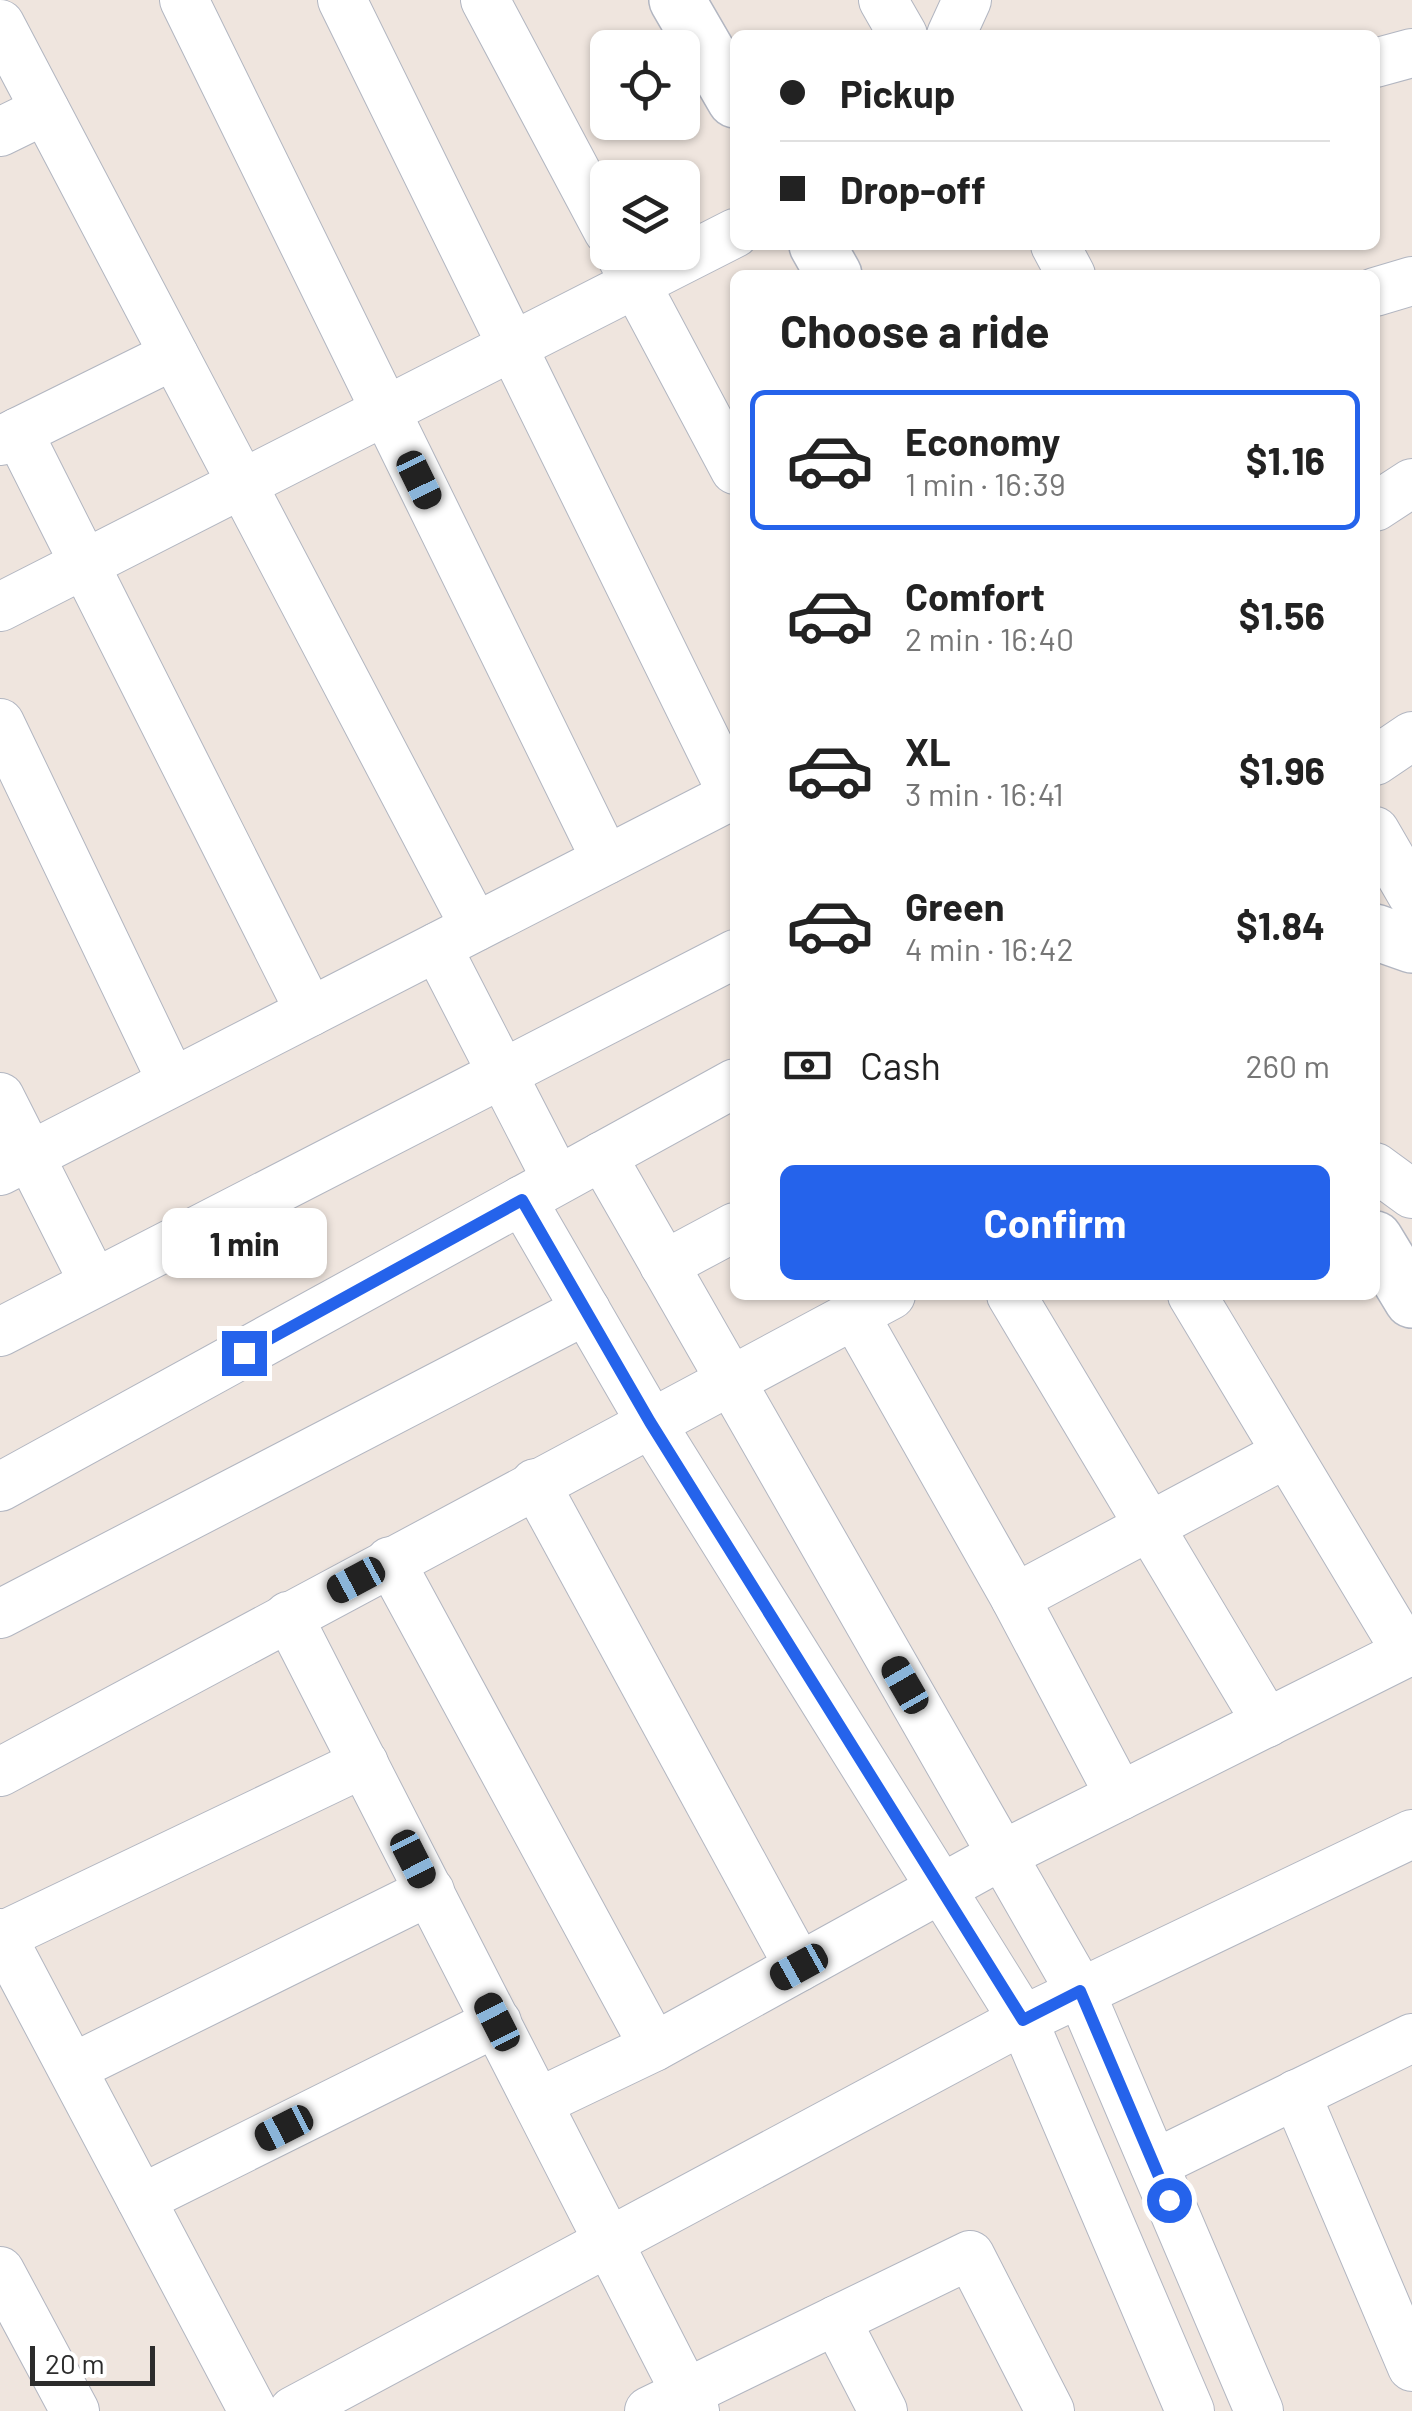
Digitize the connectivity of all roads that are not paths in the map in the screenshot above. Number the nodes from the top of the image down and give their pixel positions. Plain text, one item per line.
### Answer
1 (184, 0) edge
2 (342, 0) edge
3 (485, 0) edge
4 (677, 0) edge
5 (883, 0) edge
6 (967, 0) edge
7 (0, 24) edge
8 (900, 30) edge
9 (953, 30) edge
10 (1412, 53) edge
11 (1380, 62) edge
12 (730, 91) edge
13 (46, 110) junction
14 (0, 132) edge
15 (590, 196) edge
16 (730, 235) edge
17 (700, 244) edge
18 (624, 270) edge
19 (628, 270) edge
20 (1412, 281) edge
21 (1380, 291) edge
22 (512, 346) junction
23 (174, 355) junction
24 (385, 411) junction
25 (9, 436) edge
26 (730, 461) edge
27 (1412, 483) edge
28 (242, 484) junction
29 (1380, 504) edge
30 (85, 564) junction
31 (0, 607) edge
32 (0, 723) edge
33 (1412, 736) edge
34 (1380, 758) edge
35 (730, 789) edge
36 (730, 797) edge
37 (1380, 840) edge
38 (606, 860) junction
39 (1412, 894) edge
40 (1380, 934) edge
41 (456, 937) junction
42 (1412, 945) edge
43 (730, 957) edge
44 (310, 1012) junction
45 (502, 1074) junction
46 (172, 1082) junction
47 (730, 1086) edge
48 (0, 1097) edge
49 (602, 1156) junction
50 (15, 1163) edge
51 (1380, 1171) edge
52 (540, 1190) junction
53 (1412, 1194) edge
54 (730, 1230) edge
55 (1380, 1247) edge
56 (664, 1265) junction
57 (94, 1284) junction
58 (1014, 1300) edge
59 (1195, 1300) edge
60 (1412, 1300) edge
61 (872, 1305) edge
62 (586, 1310) junction
63 (0, 1332) edge
64 (730, 1379) junction
65 (650, 1422) junction
66 (1285, 1454) junction
67 (536, 1483) junction
68 (0, 1487) edge
69 (1151, 1525) junction
70 (390, 1562) junction
71 (1015, 1598) junction
72 (0, 1614) edge
73 (288, 1616) junction
74 (1410, 1652) edge
75 (1267, 1723) junction
76 (364, 1763) junction
77 (0, 1772) edge
78 (1120, 1796) junction
79 (1412, 1834) edge
80 (1002, 1855) junction
81 (941, 1889) junction
82 (430, 1891) junction
83 (1, 1934) edge
84 (799, 1967) junction
85 (1080, 1991) junction
86 (1023, 2020) junction
87 (497, 2022) junction
88 (1412, 2038) edge
89 (654, 2047) junction
90 (72, 2068) junction
91 (1296, 2094) junction
92 (538, 2102) junction
93 (1154, 2164) junction
94 (141, 2199) junction
95 (609, 2238) junction
96 (0, 2271) edge
97 (836, 2320) junction
98 (1412, 2368) edge
99 (677, 2405) edge
100 (75, 2411) edge
101 (253, 2411) edge
102 (292, 2411) edge
103 (882, 2411) edge
104 (1050, 2411) edge
105 (1190, 2411) edge
106 (1258, 2411) edge

1 - 24 street
2 - 22 street
3 - 15 street
4 - 12 street
5 - 8 street
6 - 9 street
7 - 13 street
10 - 11 street
13 - 14 street
13 - 23 street
16 - 17 street
18 - 22 street
19 - 26 street
20 - 21 street
22 - 24 street
22 - 35 street
23 - 25 street
23 - 28 street
24 - 28 street
24 - 38 street
25 - 30 street
27 - 29 street
28 - 30 street
28 - 41 street
30 - 31 street
30 - 44 street
32 - 46 street
33 - 34 street
36 - 38 street
37 - 39 street
38 - 41 street
40 - 42 street
41 - 44 street
41 - 45 street
43 - 45 street
44 - 46 street
45 - 52 street
45 - 57 street
46 - 50 street
47 - 49 street
48 - 50 street
49 - 52 street
49 - 56 street
50 - 57 street
51 - 53 street
52 - 62 street
52 - 68 street
54 - 56 street
55 - 60 street
56 - 64 street
57 - 63 street
58 - 69 street
59 - 66 street
61 - 64 street
61 - 71 street
62 - 65 street
62 - 72 street
64 - 65 street
64 - 80 street
65 - 67 street
65 - 81 street
66 - 69 street
66 - 74 street
67 - 70 street
67 - 84 street
69 - 71 street
69 - 75 street
70 - 73 street
70 - 89 street
71 - 78 street
73 - 76 street
73 - 77 street
74 - 75 street
75 - 78 street
76 - 82 street
76 - 83 street
78 - 80 street
79 - 85 street
80 - 81 street
80 - 85 street
81 - 84 street
81 - 86 street
82 - 87 street
82 - 90 street
83 - 90 street
84 - 89 street
85 - 86 street
85 - 93 street
86 - 95 street
86 - 105 street
87 - 92 street
87 - 94 street
88 - 91 street
89 - 92 street
90 - 94 street
91 - 93 street
91 - 98 street
92 - 95 street
93 - 106 street
94 - 101 street
95 - 99 street
95 - 102 street
96 - 100 street
97 - 99 street
97 - 103 street
97 - 104 street

